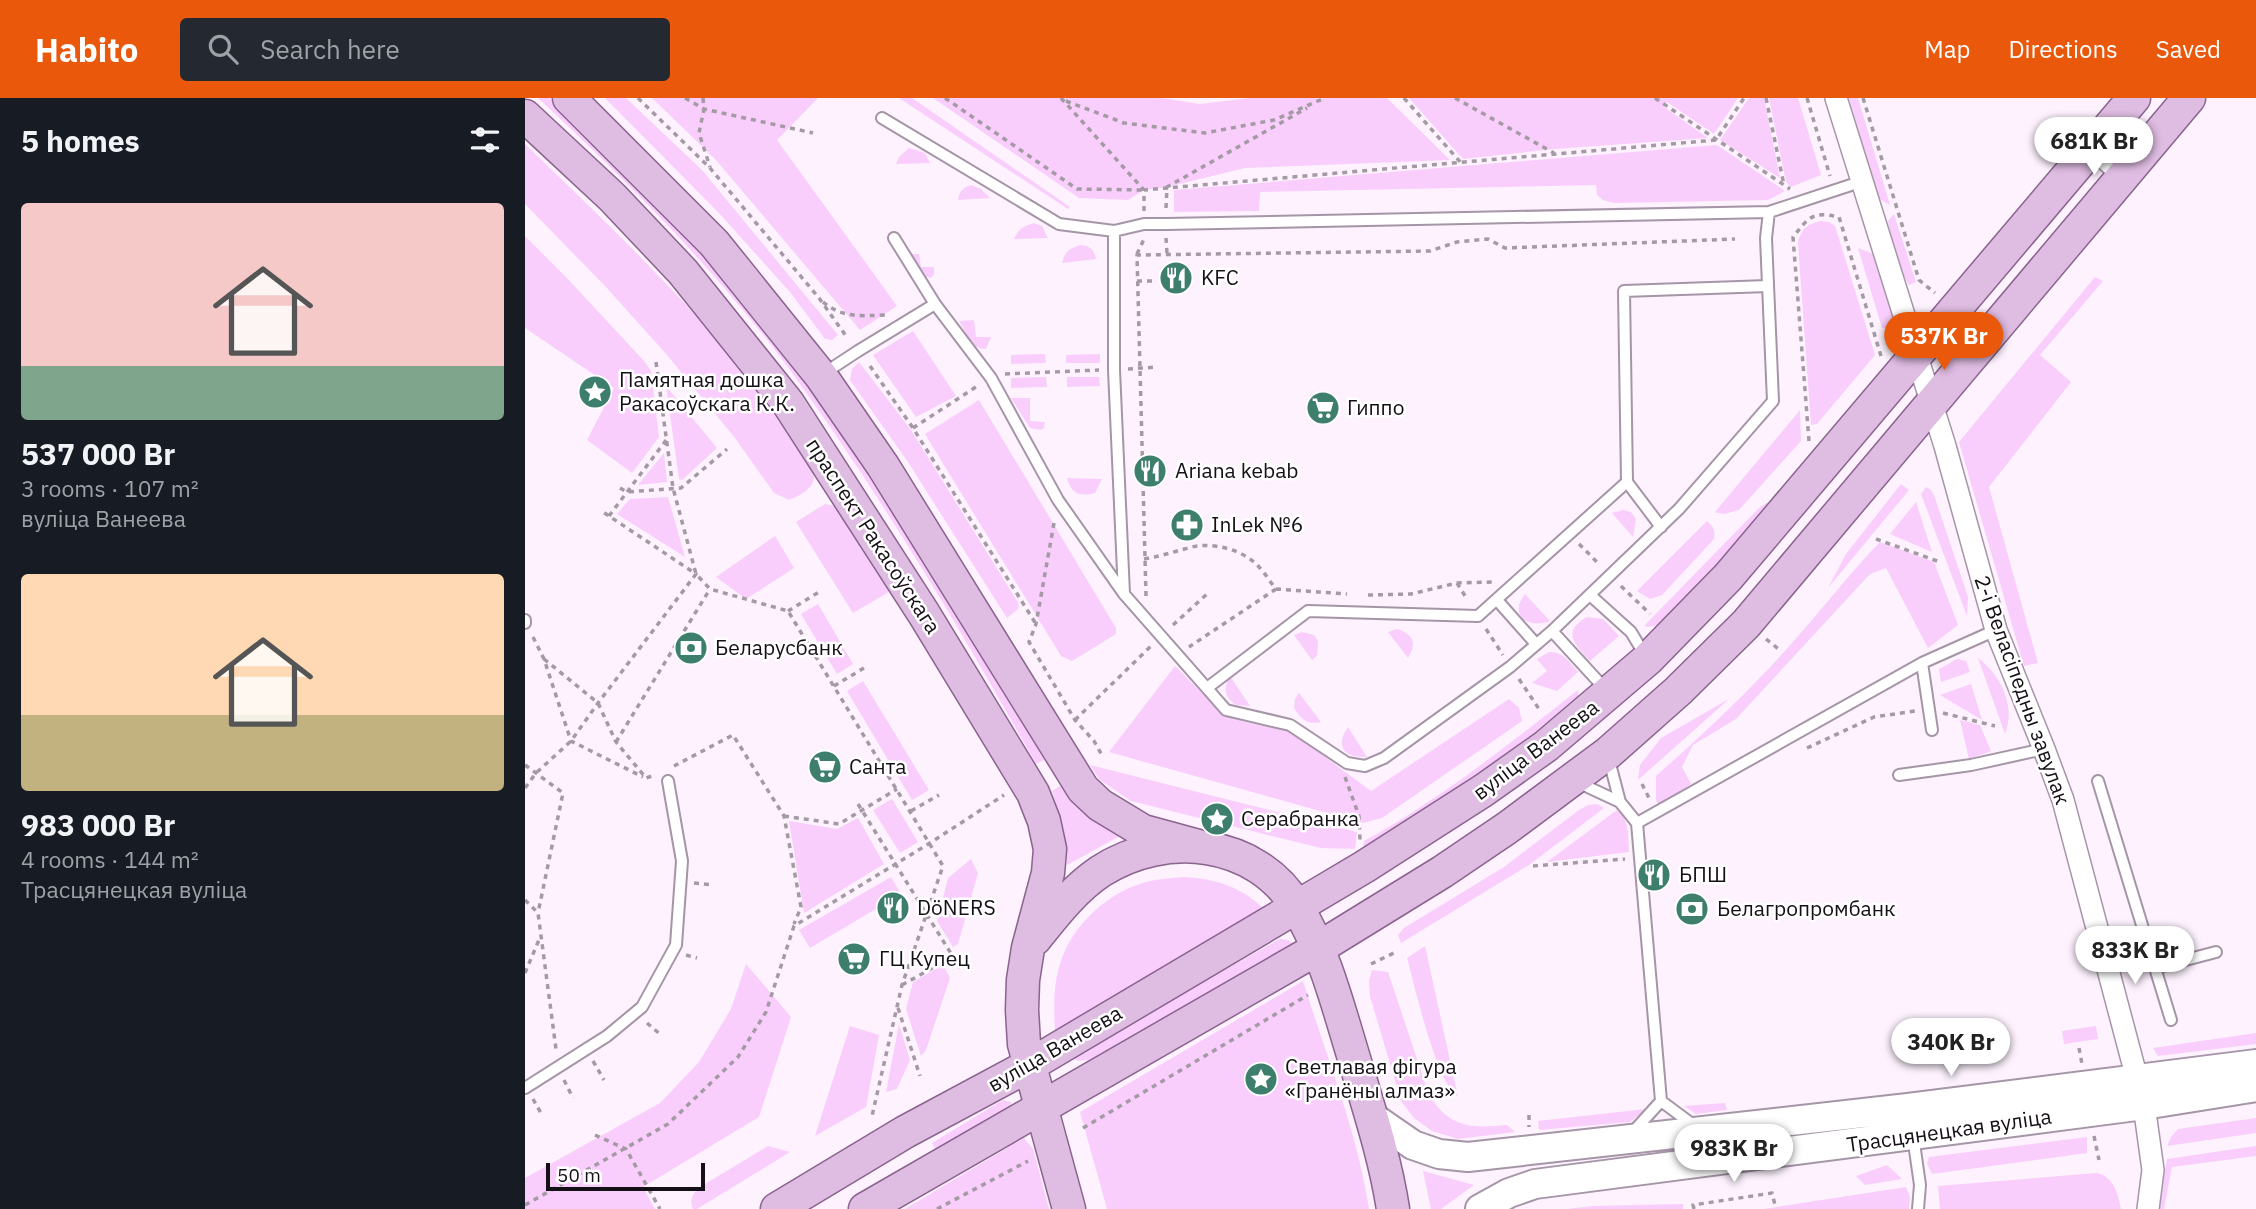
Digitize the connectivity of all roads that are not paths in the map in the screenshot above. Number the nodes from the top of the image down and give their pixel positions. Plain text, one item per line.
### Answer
1 (569, 98) edge
2 (1836, 98) edge
3 (2134, 98) edge
4 (2189, 98) edge
5 (525, 116) edge
6 (882, 118) dead end
7 (2092, 147) junction
8 (2124, 176) junction
9 (1863, 181) junction
10 (1769, 212) junction
11 (1114, 232) junction
12 (894, 239) dead end
13 (1768, 286) junction
14 (935, 304) junction
15 (1916, 353) junction
16 (821, 376) junction
17 (1932, 404) junction
18 (1627, 482) junction
19 (1661, 527) junction
20 (1124, 594) junction
21 (1590, 595) junction
22 (1497, 600) junction
23 (1996, 630) junction
24 (1552, 631) junction
25 (1536, 644) junction
26 (1648, 659) junction
27 (1922, 663) junction
28 (1207, 688) junction
29 (1609, 694) junction
30 (1932, 730) dead end
31 (2045, 749) junction
32 (1608, 753) junction
33 (1899, 775) dead end
34 (667, 776) road end
35 (1573, 780) junction
36 (2098, 781) dead end
37 (1621, 802) junction
38 (1637, 823) junction
39 (1198, 846) junction
40 (1297, 906) junction
41 (1028, 948) junction
42 (1317, 949) junction
43 (2216, 952) dead end
44 (2155, 968) junction
45 (2171, 1020) dead end
46 (2256, 1064) edge
47 (1030, 1065) junction
48 (2256, 1087) edge
49 (525, 1088) edge
50 (2141, 1092) junction
51 (1661, 1101) junction
52 (1042, 1109) junction
53 (1371, 1116) junction
54 (1910, 1122) junction
55 (1702, 1132) junction
56 (1625, 1140) junction
57 (777, 1209) edge
58 (865, 1209) edge
59 (1069, 1209) edge
60 (1393, 1209) edge
61 (1480, 1209) edge
62 (1918, 1209) edge
63 (2148, 1209) edge

1 - 16 main road, праспект Ракасоўскага
2 - 9 street, 2-і Веласіпедны завулак
3 - 7 main road, вуліца Ванеева
4 - 8 main road, вуліца Ванеева
5 - 41 main road, праспект Ракасоўскага
6 - 11 lane
7 - 8 street
7 - 15 main road, вуліца Ванеева
8 - 17 main road, вуліца Ванеева
9 - 10 lane
9 - 15 street, 2-і Веласіпедны завулак
10 - 11 lane
10 - 13 lane
11 - 20 lane
12 - 14 lane
13 - 18 lane
13 - 19 lane
14 - 16 lane
14 - 20 lane
15 - 17 street, 2-і Веласіпедны завулак
15 - 26 main road, вуліца Ванеева
16 - 39 main road, праспект Ракасоўскага
17 - 23 street, 2-і Веласіпедны завулак
17 - 32 main road, вуліца Ванеева
18 - 19 lane
18 - 22 lane
19 - 21 lane
20 - 28 lane
21 - 24 lane
21 - 26 lane
22 - 25 lane
22 - 28 lane
23 - 27 lane
23 - 31 street, 2-і Веласіпедны завулак
24 - 25 lane
24 - 29 lane
25 - 28 lane
26 - 29 main road, вуліца Ванеева
27 - 30 lane
27 - 38 lane
29 - 40 main road, вуліца Ванеева
31 - 33 lane
31 - 50 street, 2-і Веласіпедны завулак
32 - 35 main road, вуліца Ванеева
32 - 37 lane
34 - 49 lane
35 - 37 lane
35 - 42 main road, вуліца Ванеева
36 - 44 lane
37 - 38 lane
38 - 51 lane
39 - 40 main road
39 - 41 main road
40 - 42 main road
40 - 47 main road, вуліца Ванеева
41 - 47 main road, праспект Ракасоўскага
42 - 52 main road, вуліца Ванеева
42 - 53 main road
43 - 44 lane
44 - 45 lane
46 - 50 main road, Трасцянецкая вуліца
47 - 52 main road, праспект Ракасоўскага
47 - 57 main road, вуліца Ванеева
48 - 50 main road, Трасцянецкая вуліца
50 - 54 main road, Трасцянецкая вуліца
50 - 63 street, 2-і Веласіпедны завулак
51 - 55 lane
51 - 56 lane
52 - 58 main road, вуліца Ванеева
52 - 59 main road, праспект Ракасоўскага
53 - 56 main road, Трасцянецкая вуліца
53 - 60 main road
54 - 55 main road, Трасцянецкая вуліца
54 - 61 main road, Трасцянецкая вуліца
54 - 62 lane
55 - 56 main road, Трасцянецкая вуліца

